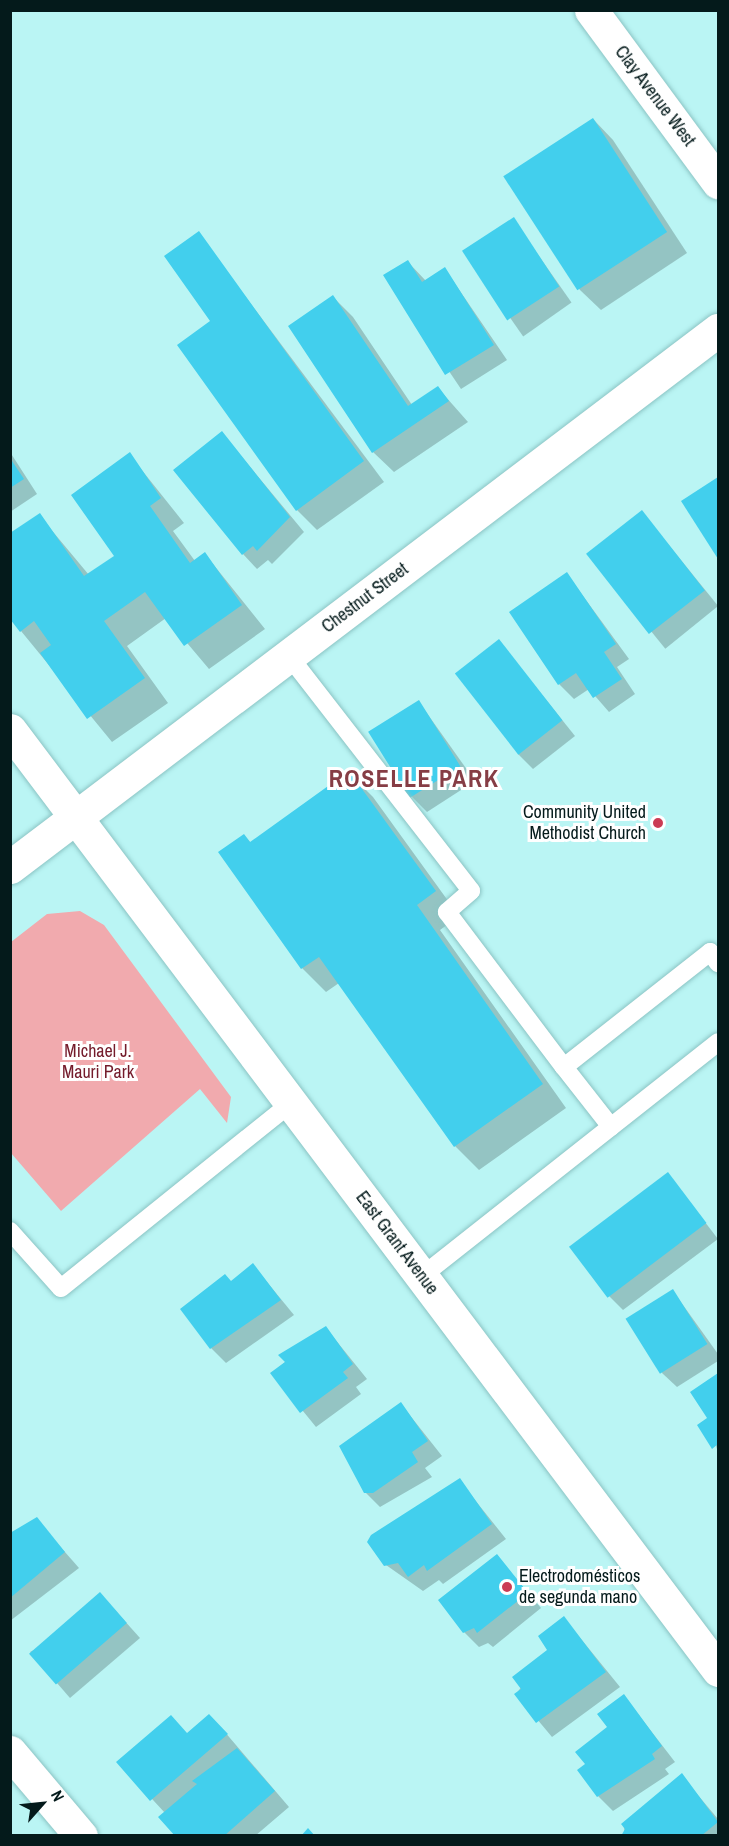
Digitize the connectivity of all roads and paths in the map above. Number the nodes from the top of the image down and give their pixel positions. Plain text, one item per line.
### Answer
1 (591, 10) edge
2 (718, 182) edge
3 (718, 330) edge
4 (289, 656) junction
5 (10, 730) edge
6 (76, 817) junction
7 (10, 867) edge
8 (718, 963) edge
9 (718, 1042) edge
10 (564, 1067) junction
11 (291, 1103) junction
12 (611, 1127) junction
13 (10, 1231) edge
14 (422, 1276) junction
15 (718, 1670) edge
16 (10, 1752) edge
17 (81, 1836) edge

1 - 2 street, Clay Avenue West
3 - 4 street, Chestnut Street
4 - 6 street, Chestnut Street
4 - 10 lane
5 - 6 street, East Grant Avenue
6 - 7 street, Chestnut Street
6 - 11 street, East Grant Avenue
8 - 10 lane
9 - 12 lane
10 - 12 lane
11 - 13 lane
11 - 14 street, East Grant Avenue
12 - 14 lane
14 - 15 street, East Grant Avenue
16 - 17 street

